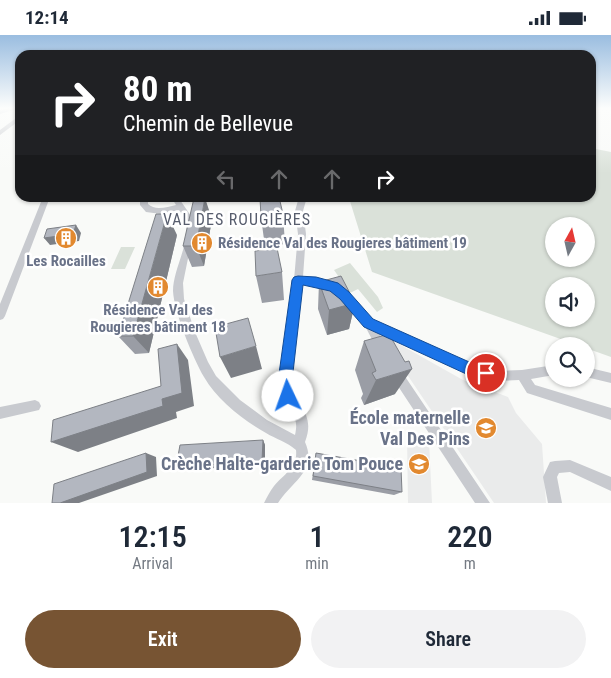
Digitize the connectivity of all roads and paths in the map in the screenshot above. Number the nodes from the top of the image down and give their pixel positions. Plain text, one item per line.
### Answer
1 (45, 202) edge
2 (144, 202) edge
3 (177, 202) edge
4 (302, 202) edge
5 (298, 280) junction
6 (0, 317) edge
7 (368, 323) junction
8 (545, 371) edge
9 (595, 374) edge
10 (522, 375) junction
11 (611, 378) edge
12 (35, 407) dead end
13 (0, 413) edge
14 (611, 414) edge
15 (298, 444) junction
16 (611, 484) edge
17 (271, 503) edge
18 (483, 503) edge
19 (555, 503) edge

1 - 6 street
2 - 3 street
3 - 15 street
4 - 5 street
5 - 7 street
5 - 15 street
7 - 10 street
7 - 18 street
8 - 10 street
9 - 11 street
10 - 14 street
12 - 13 street
15 - 17 street
16 - 19 street

